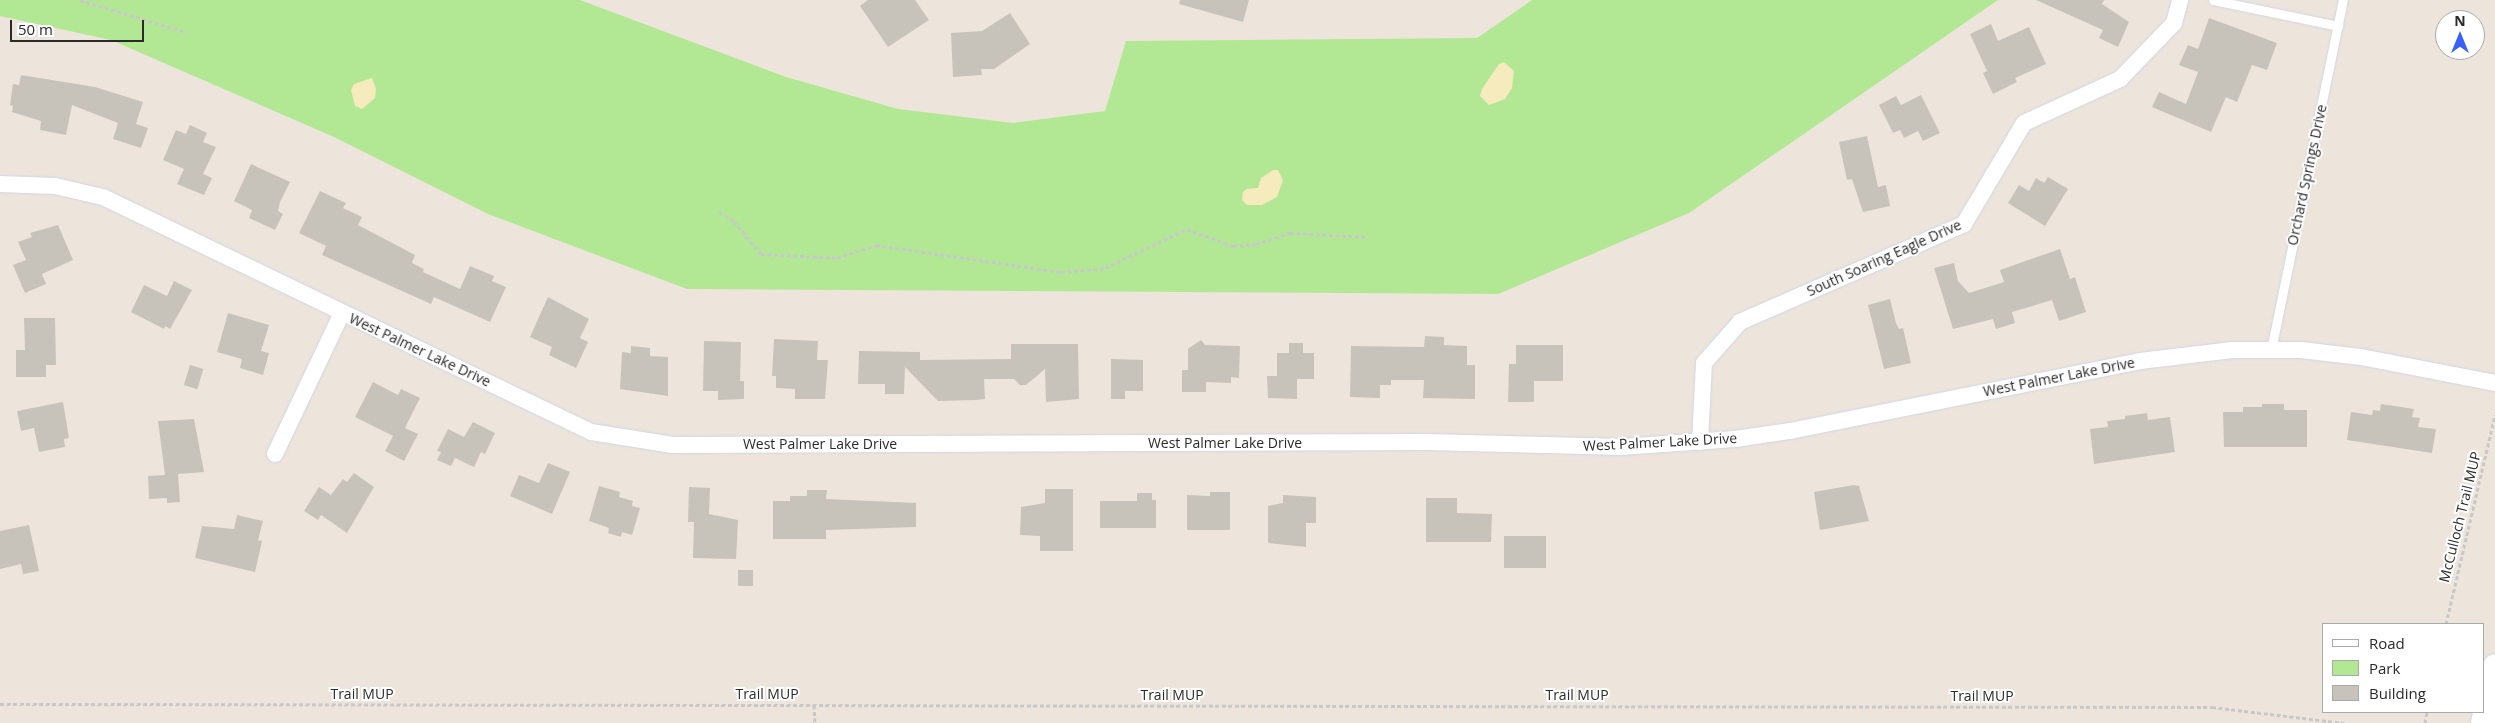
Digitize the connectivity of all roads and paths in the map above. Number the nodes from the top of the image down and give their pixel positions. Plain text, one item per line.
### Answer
1 (80, 0) edge
2 (2180, 0) edge
3 (2212, 0) edge
4 (2343, 0) edge
5 (2338, 26) junction
6 (186, 32) dead end
7 (0, 184) edge
8 (720, 212) dead end
9 (1368, 237) dead end
10 (342, 313) junction
11 (2271, 350) junction
12 (2495, 383) edge
13 (2495, 415) edge
14 (1700, 442) junction
15 (275, 454) dead end
16 (2446, 623) edge
17 (2495, 666) edge
18 (0, 704) edge
19 (814, 705) junction
20 (815, 723) edge
21 (2344, 723) edge
22 (2483, 723) edge

1 - 6 path
2 - 14 street, South Soaring Eagle Drive
3 - 5 lane
4 - 5 lane, Orchard Springs Drive
5 - 11 lane, Orchard Springs Drive
7 - 10 street, West Palmer Lake Drive
8 - 9 path
10 - 14 street, West Palmer Lake Drive
10 - 15 street
11 - 12 street, West Palmer Lake Drive
11 - 14 street, West Palmer Lake Drive
13 - 16 path, McCulloch Trail MUP
17 - 22 main road
18 - 19 path, Trail MUP
19 - 20 path
19 - 21 path, Trail MUP

